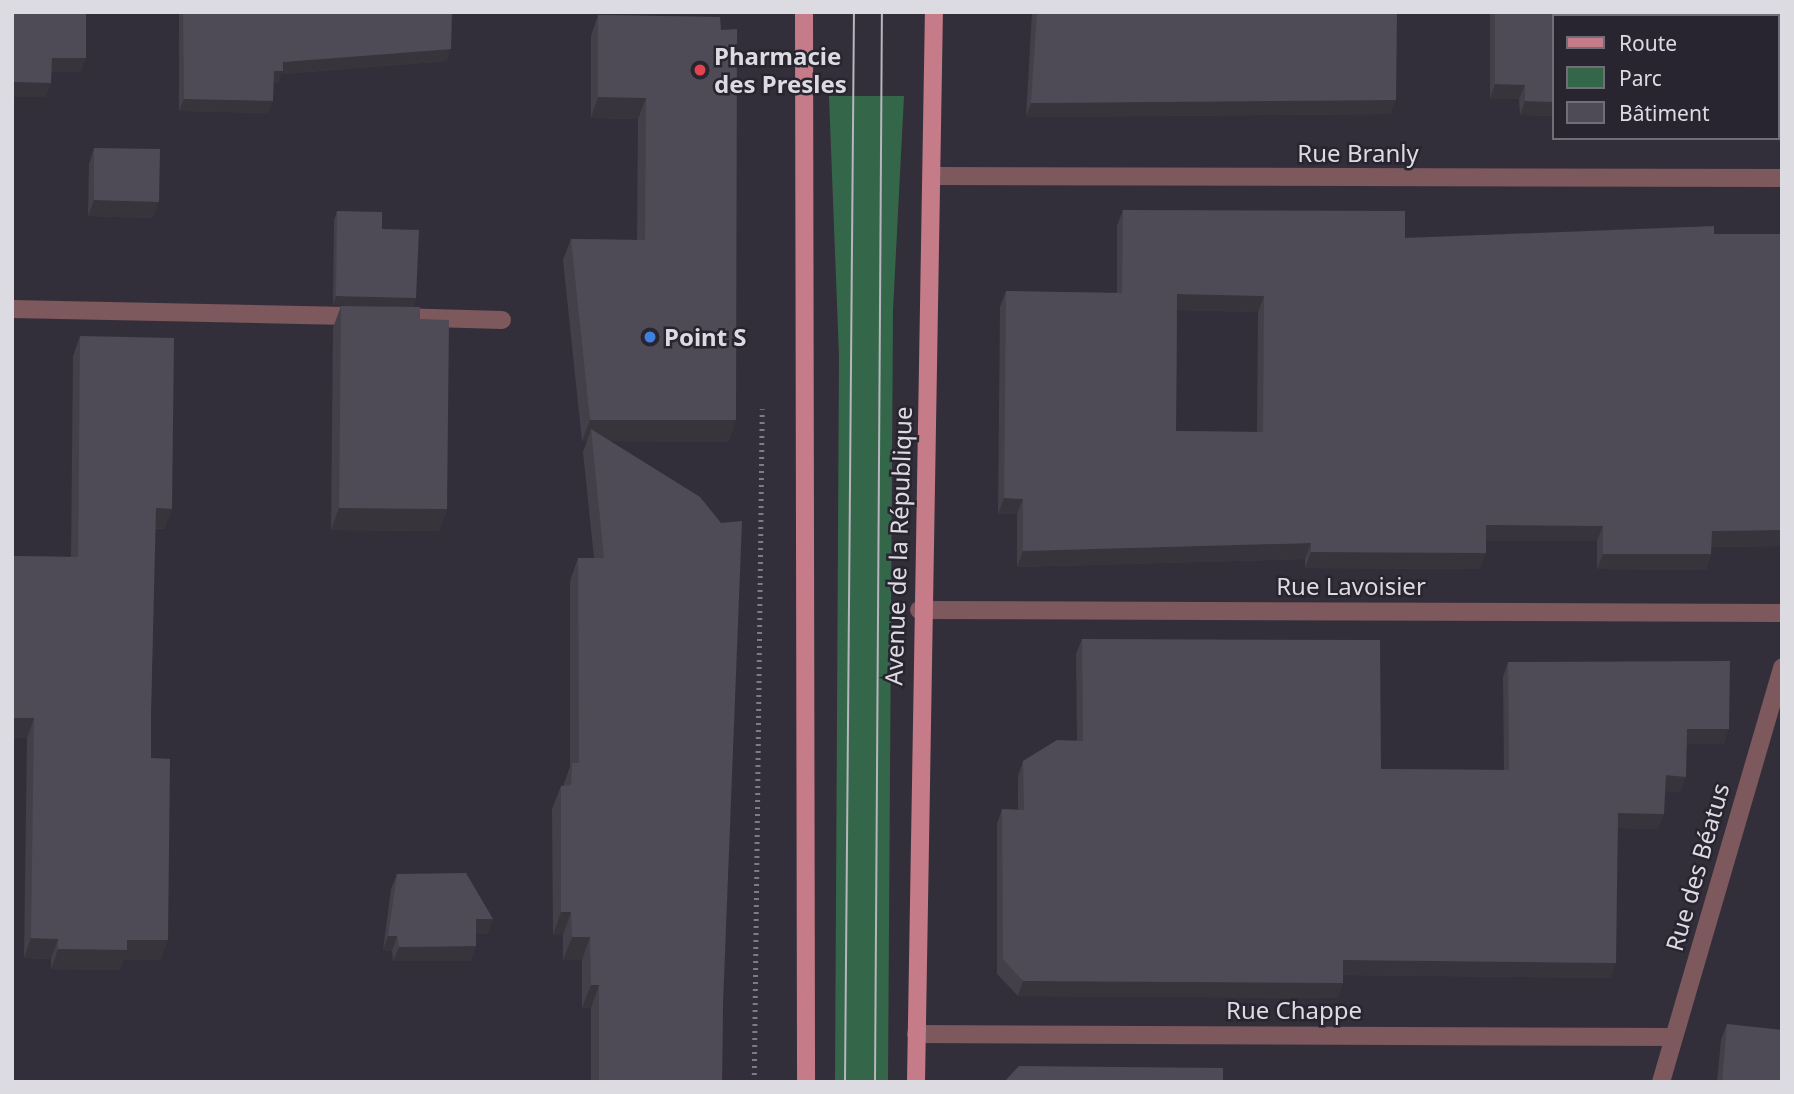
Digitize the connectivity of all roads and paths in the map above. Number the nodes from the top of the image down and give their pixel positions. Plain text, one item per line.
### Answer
1 (804, 12) edge
2 (934, 12) edge
3 (934, 176) junction
4 (1782, 178) edge
5 (12, 309) edge
6 (502, 320) dead end
7 (762, 402) dead end
8 (919, 610) junction
9 (1782, 613) edge
10 (1782, 667) edge
11 (916, 1034) junction
12 (1672, 1037) junction
13 (754, 1082) edge
14 (806, 1082) edge
15 (916, 1082) edge
16 (1661, 1082) edge

1 - 14 main road
2 - 3 main road, Avenue de la République
3 - 4 street, Rue Branly
3 - 8 main road, Avenue de la République
5 - 6 street
7 - 13 path
8 - 9 street, Rue Lavoisier
8 - 11 main road, Avenue de la République
10 - 12 street, Rue des Béatus
11 - 12 street, Rue Chappe
11 - 15 main road, Avenue de la République
12 - 16 street, Rue des Béatus

